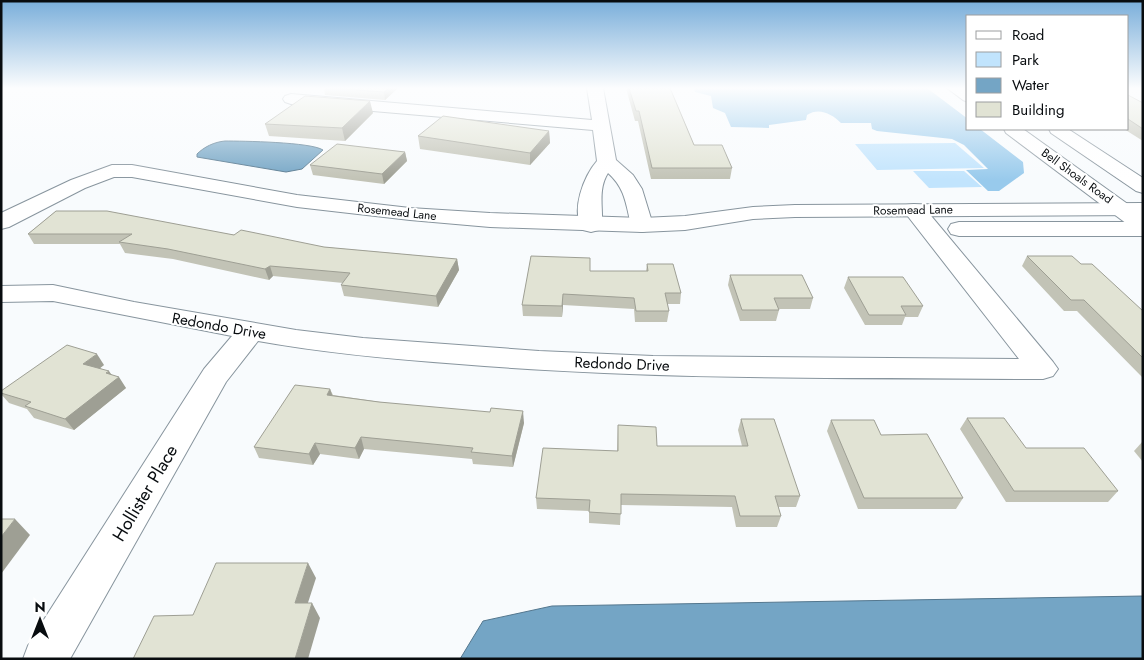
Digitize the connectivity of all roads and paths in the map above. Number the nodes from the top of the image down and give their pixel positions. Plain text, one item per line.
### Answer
1 (518, 119) edge
2 (600, 119) edge
3 (601, 126) junction
4 (1014, 130) edge
5 (1058, 130) edge
6 (607, 162) junction
7 (1143, 188) edge
8 (1132, 209) edge
9 (922, 219) junction
10 (1, 222) edge
11 (591, 225) junction
12 (642, 225) junction
13 (1143, 225) edge
14 (1143, 228) edge
15 (1, 294) edge
16 (251, 332) junction
17 (45, 659) edge

1 - 3 street
2 - 3 street
3 - 6 street
4 - 8 street, Bell Shoals Road
5 - 7 street, Bell Shoals Road
6 - 11 street
6 - 12 street
8 - 9 street, Rosemead Lane
8 - 13 street, Bell Shoals Road
9 - 12 street, Rosemead Lane
9 - 14 street, Rosemead Lane
9 - 16 street, Redondo Drive
10 - 11 street, Rosemead Lane
11 - 12 street, Rosemead Lane
15 - 16 street, Redondo Drive
16 - 17 street, Hollister Place

